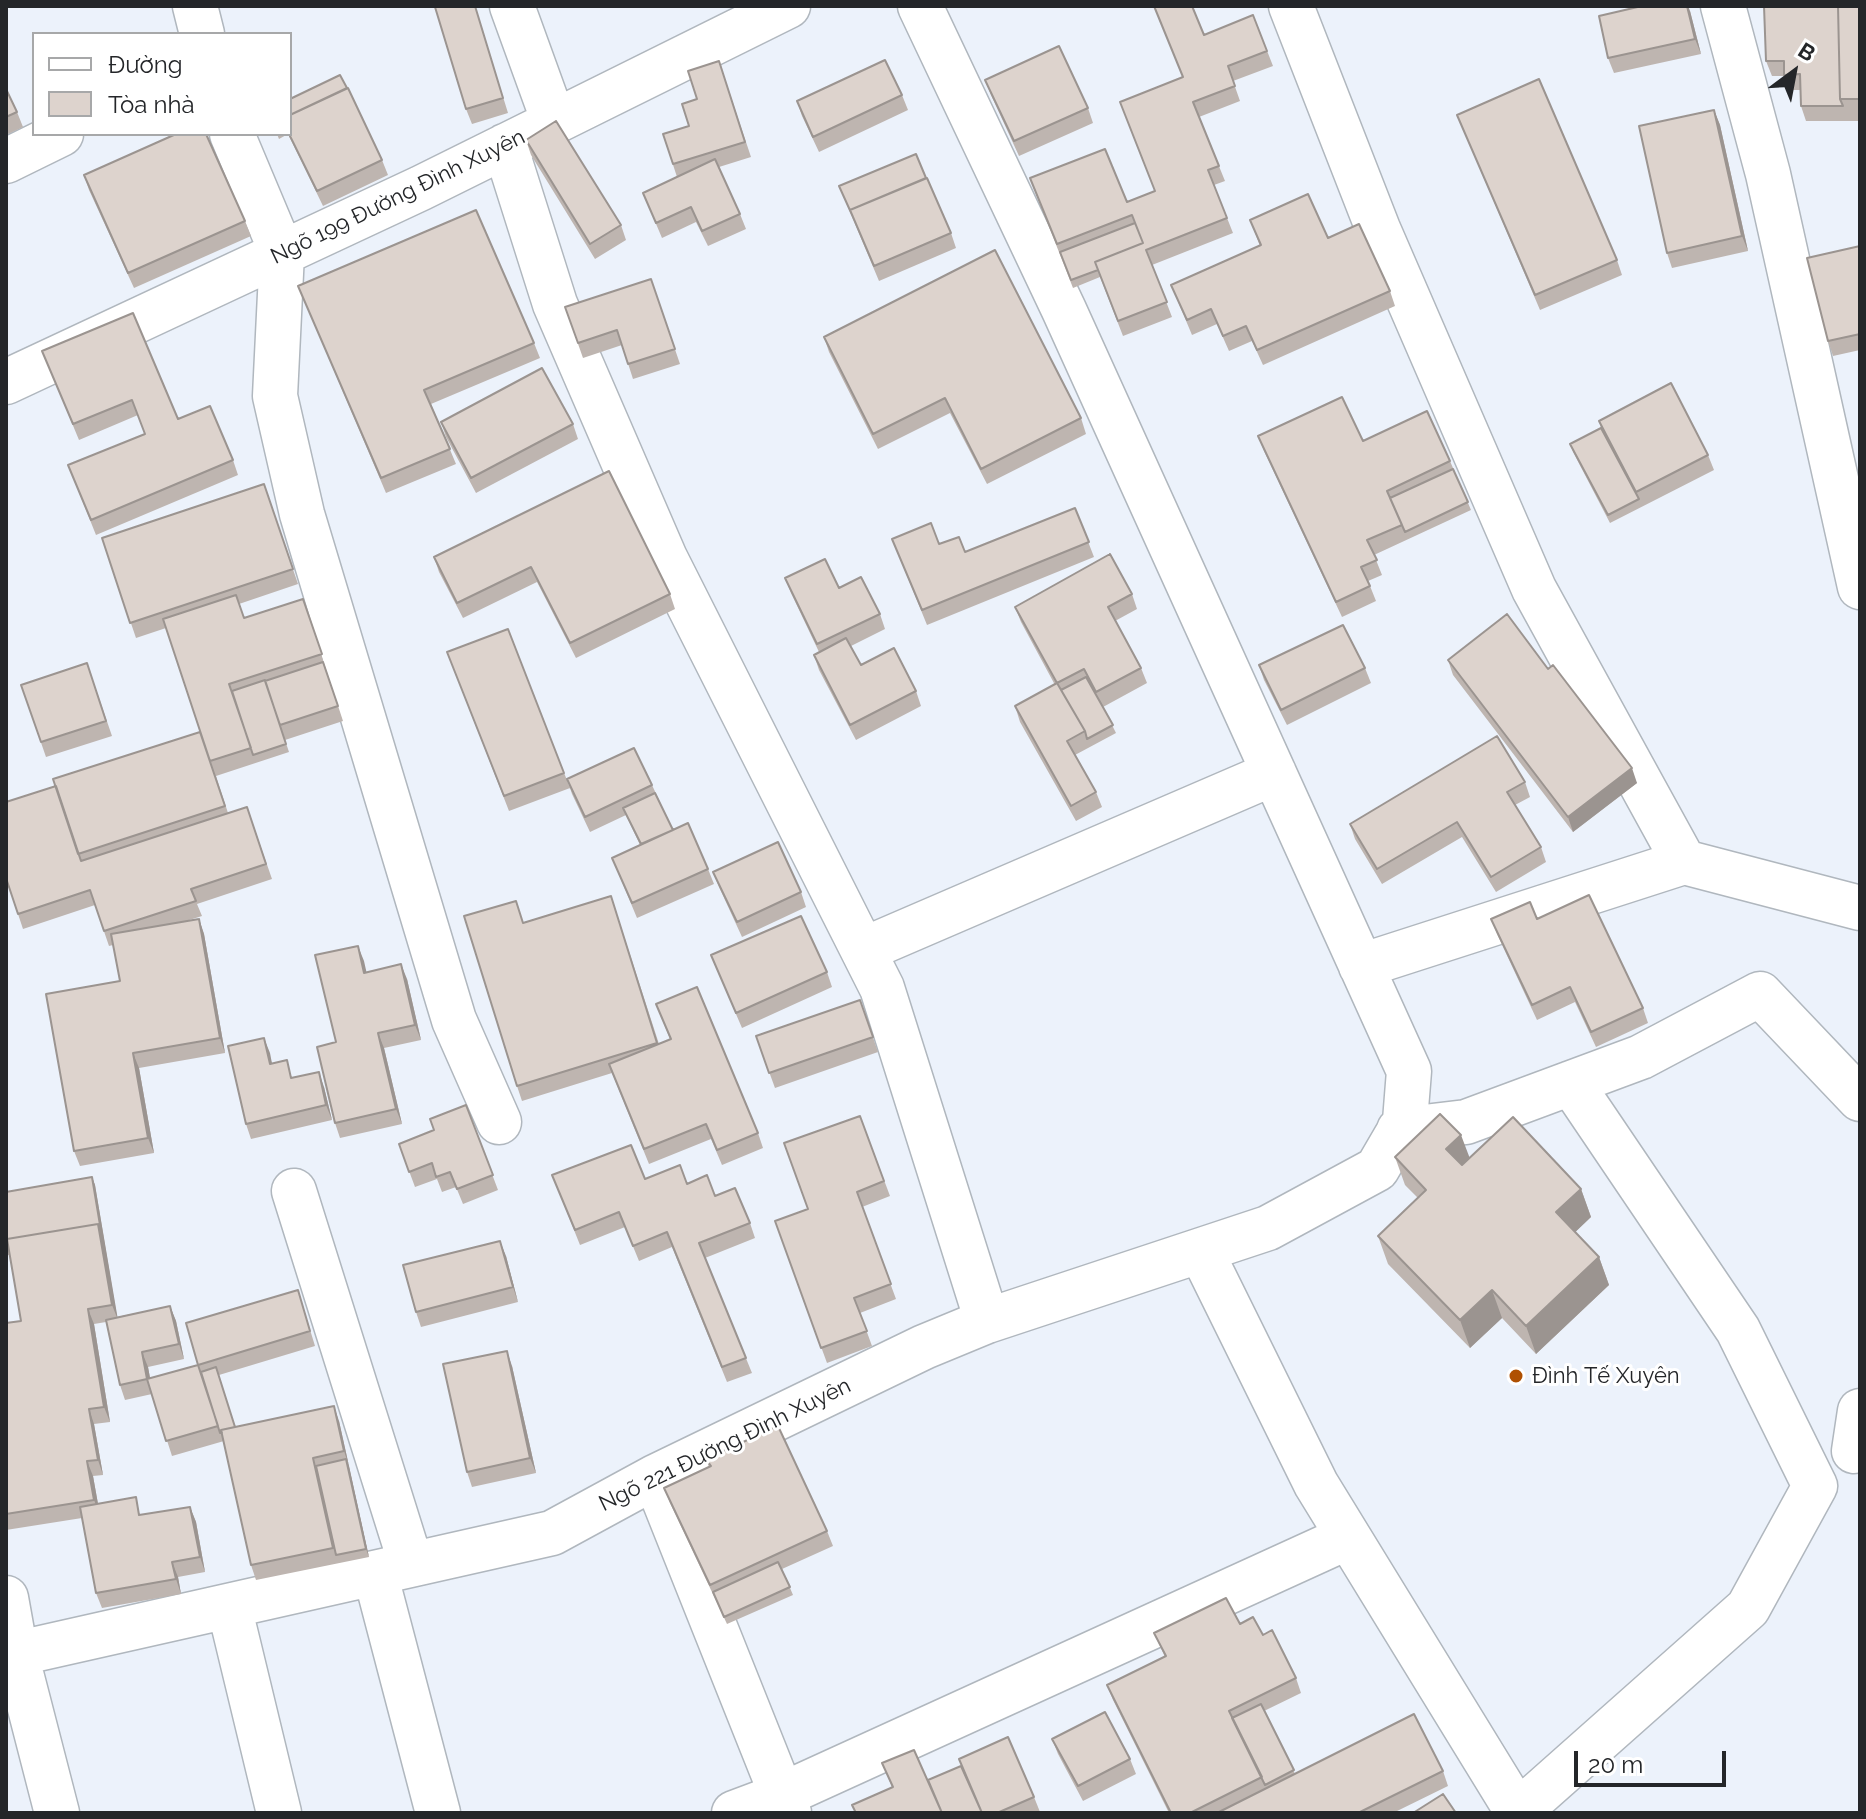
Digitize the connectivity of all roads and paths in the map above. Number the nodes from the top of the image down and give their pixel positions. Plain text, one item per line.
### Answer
1 (195, 6) edge
2 (512, 6) edge
3 (788, 6) edge
4 (920, 6) edge
5 (1291, 6) edge
6 (1723, 6) edge
7 (202, 32) edge
8 (554, 122) junction
9 (57, 136) edge
10 (233, 136) edge
11 (505, 146) junction
12 (6, 161) edge
13 (282, 253) junction
14 (6, 382) edge
15 (1857, 560) edge
16 (1274, 773) junction
17 (1684, 862) junction
18 (1860, 908) edge
19 (863, 950) junction
20 (1361, 966) junction
21 (1571, 1083) junction
22 (1860, 1099) edge
23 (499, 1122) dead end
24 (1399, 1130) junction
25 (294, 1191) dead end
26 (1201, 1251) junction
27 (987, 1321) junction
28 (655, 1477) junction
29 (1348, 1537) junction
30 (393, 1569) junction
31 (6, 1598) edge
32 (229, 1606) junction
33 (11, 1655) edge
34 (785, 1804) edge
35 (57, 1813) edge
36 (279, 1813) edge
37 (438, 1813) edge
38 (734, 1813) edge
39 (1518, 1813) edge

1 - 7 street
2 - 8 street
3 - 8 street, Ngõ 199 Đường Đình Xuyên
4 - 16 street, Ngõ 221 Đường Đình Xuyên
5 - 17 street
6 - 15 street
8 - 11 street, Ngõ 199 Đường Đình Xuyên
9 - 12 street
10 - 13 street
11 - 13 street, Ngõ 199 Đường Đình Xuyên
11 - 19 street
13 - 14 street, Ngõ 199 Đường Đình Xuyên
13 - 23 street
16 - 19 street
16 - 20 street, Ngõ 221 Đường Đình Xuyên
17 - 18 street
17 - 20 street
19 - 27 street
20 - 24 street, Ngõ 221 Đường Đình Xuyên
21 - 22 street
21 - 24 street
21 - 39 street
24 - 26 street, Ngõ 221 Đường Đình Xuyên
25 - 30 street
26 - 27 street, Ngõ 221 Đường Đình Xuyên
26 - 29 street
27 - 28 street, Ngõ 221 Đường Đình Xuyên
28 - 30 street, Ngõ 221 Đường Đình Xuyên
28 - 34 street
29 - 34 street
29 - 39 street
30 - 32 street, Ngõ 221 Đường Đình Xuyên
30 - 37 street
31 - 33 street
32 - 33 street, Ngõ 221 Đường Đình Xuyên
32 - 36 street
33 - 35 street
34 - 38 street

